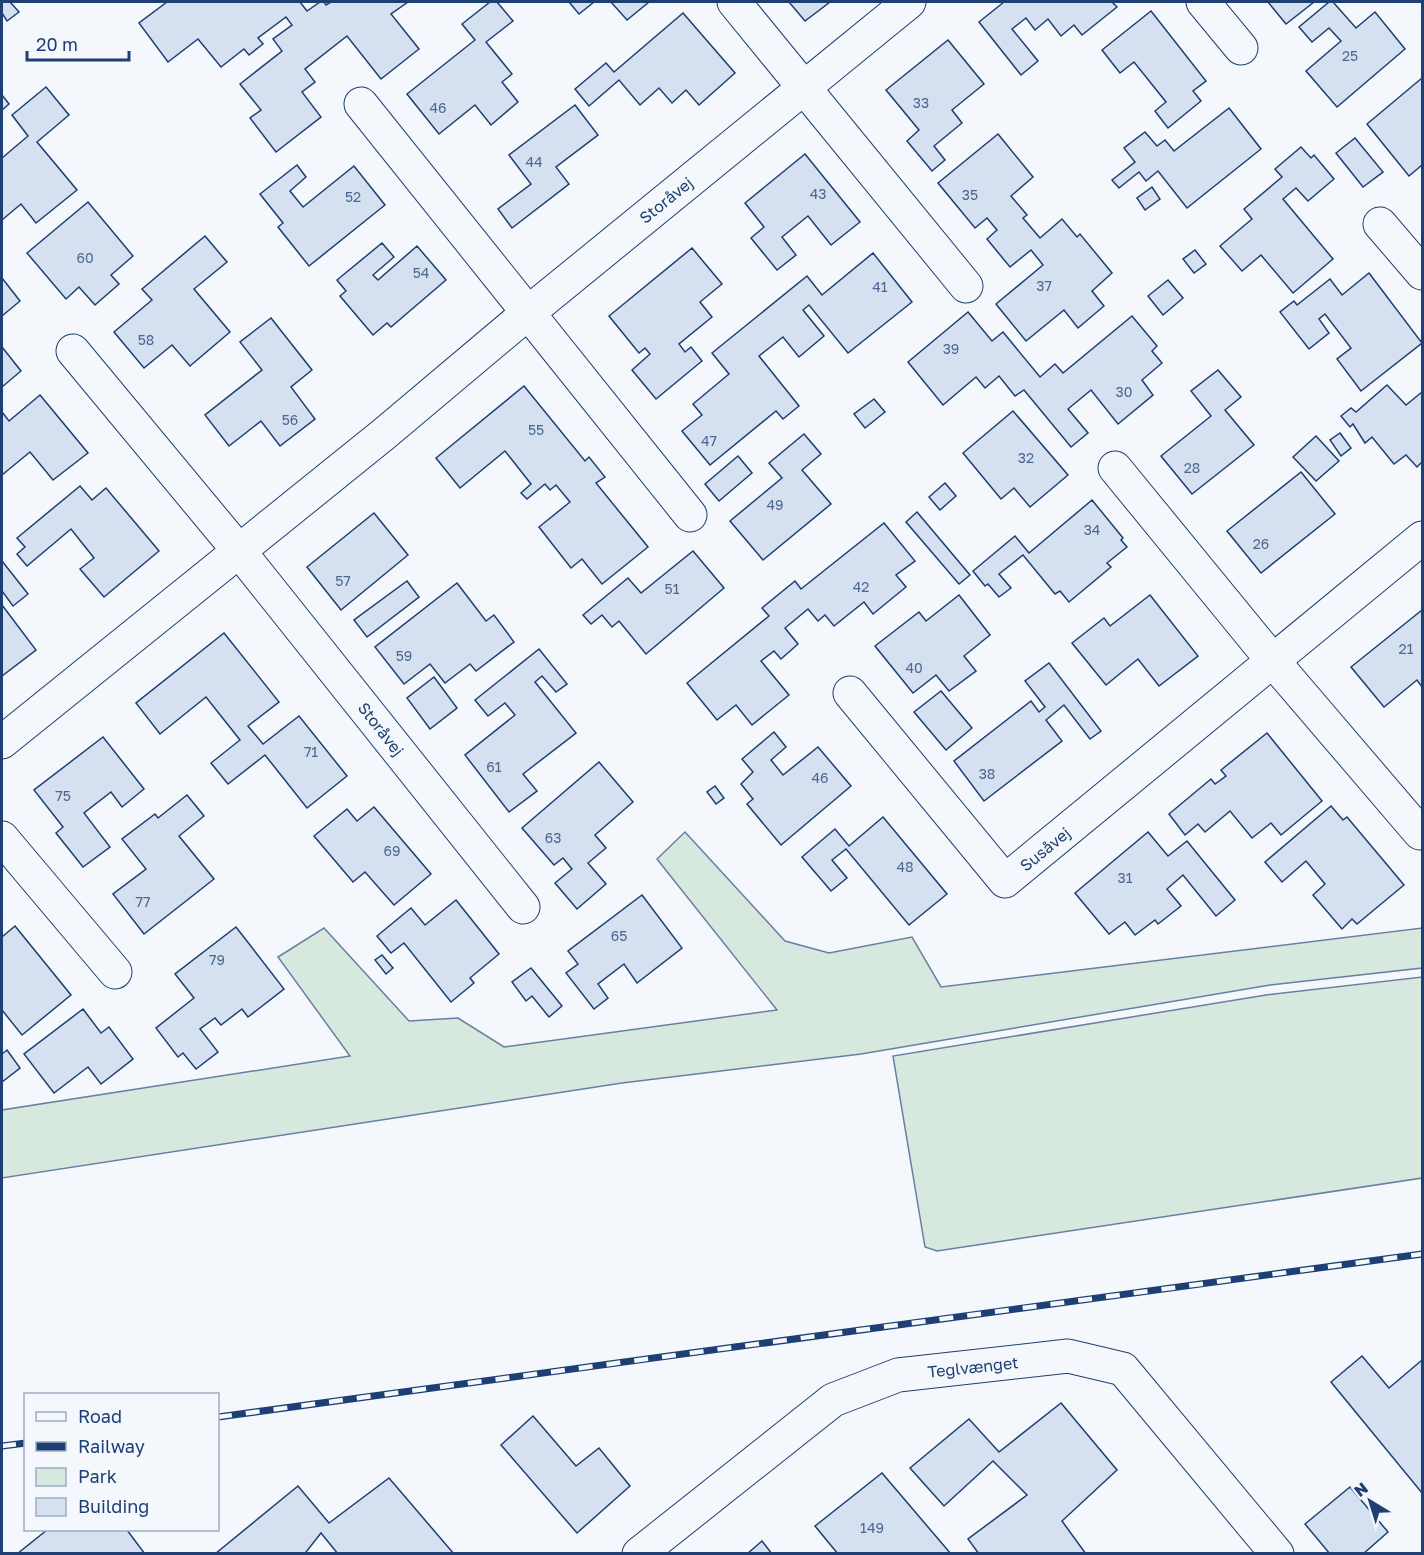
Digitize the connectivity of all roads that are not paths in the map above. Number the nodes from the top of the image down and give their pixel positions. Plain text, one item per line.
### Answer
1 (734, 2) edge
2 (909, 2) edge
3 (1203, 2) edge
4 (1240, 48) dead end
5 (804, 88) junction
6 (361, 104) dead end
7 (1380, 224) dead end
8 (1422, 273) edge
9 (966, 286) dead end
10 (528, 312) junction
11 (73, 351) dead end
12 (1115, 468) dead end
13 (690, 515) dead end
14 (1422, 538) edge
15 (239, 550) junction
16 (1273, 661) junction
17 (850, 693) dead end
18 (2, 742) edge
19 (1420, 833) dead end
20 (2, 838) edge
21 (523, 907) dead end
22 (115, 972) dead end
23 (639, 1554) edge
24 (1277, 1554) edge

1 - 5 street
2 - 5 street, Storåvej
3 - 4 street
5 - 9 street
5 - 10 street, Storåvej
6 - 10 street
7 - 8 street
10 - 13 street
10 - 15 street, Storåvej
11 - 15 street, Storåvej
12 - 16 street
14 - 16 street, Susåvej
15 - 18 street, Storåvej
15 - 21 street, Storåvej
16 - 17 street, Susåvej
16 - 19 street
20 - 22 street
23 - 24 street, Teglvænget

